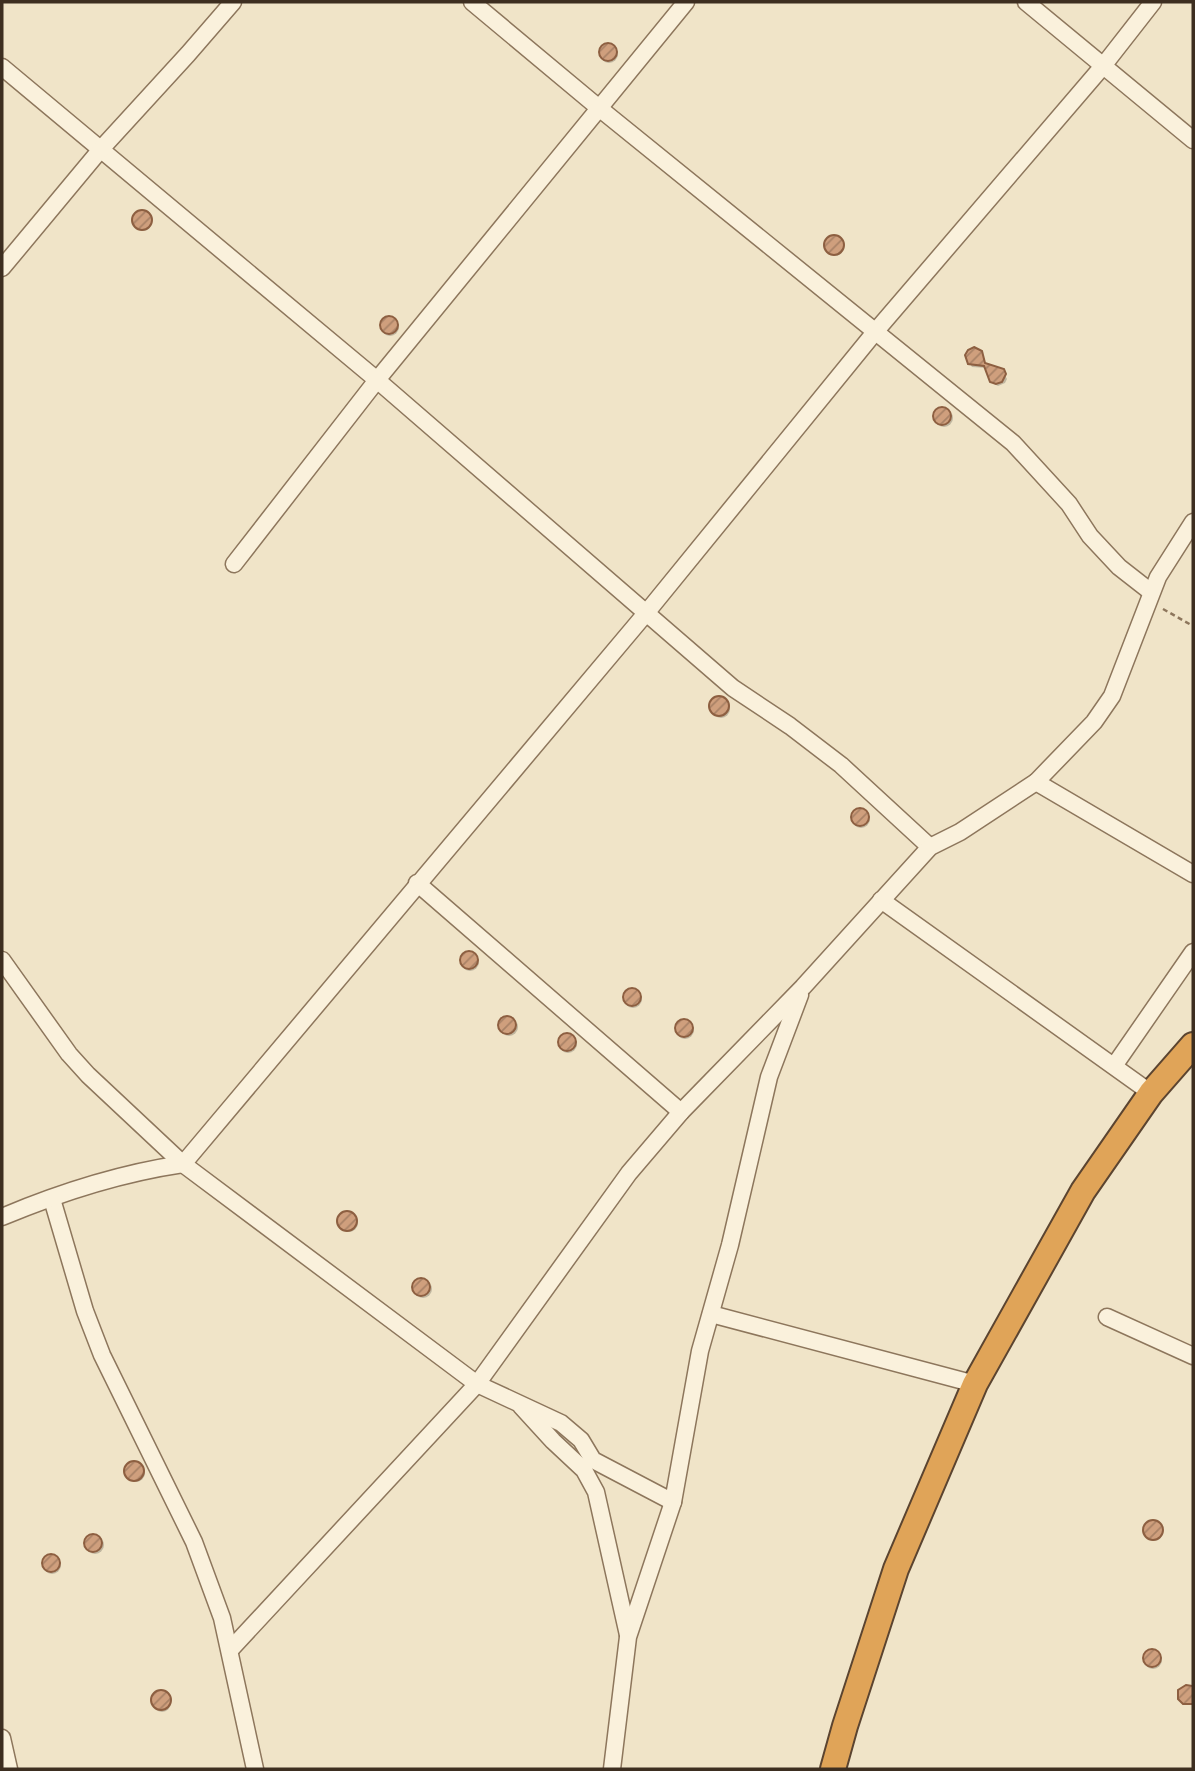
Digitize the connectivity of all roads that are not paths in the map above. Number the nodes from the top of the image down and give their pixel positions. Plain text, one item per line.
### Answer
1 (233, 2) edge
2 (472, 2) edge
3 (686, 2) edge
4 (1026, 2) edge
5 (1153, 2) edge
6 (1102, 66) junction
7 (2, 67) edge
8 (599, 108) junction
9 (1193, 140) edge
10 (101, 149) junction
11 (2, 268) edge
12 (875, 332) junction
13 (377, 380) junction
14 (1193, 522) edge
15 (234, 564) dead end
16 (1149, 597) junction
17 (648, 612) junction
18 (1036, 782) junction
19 (930, 847) junction
20 (1193, 874) edge
21 (418, 883) junction
22 (881, 900) junction
23 (1193, 952) edge
24 (2, 960) edge
25 (803, 987) junction
26 (1193, 1045) edge
27 (1114, 1066) junction
28 (1151, 1093) junction
29 (681, 1112) junction
30 (183, 1164) junction
31 (52, 1199) junction
32 (2, 1217) edge
33 (712, 1314) junction
34 (1107, 1317) dead end
35 (1193, 1356) edge
36 (477, 1384) junction
37 (975, 1384) junction
38 (589, 1465) junction
39 (673, 1502) junction
40 (628, 1637) junction
41 (230, 1650) junction
42 (2, 1738) edge
43 (9, 1769) edge
44 (255, 1769) edge
45 (612, 1769) edge
46 (833, 1769) edge

1 - 10 street
2 - 8 street
3 - 8 street
4 - 6 street
5 - 6 street
6 - 9 street
6 - 12 street
7 - 10 street
8 - 12 street
8 - 13 street
10 - 11 street
10 - 13 street
12 - 16 street
12 - 17 street
13 - 15 street
13 - 17 street
14 - 16 street
16 - 18 street
17 - 19 street
17 - 21 street
18 - 19 street
18 - 20 street
19 - 22 street
21 - 29 street
21 - 30 street
22 - 25 street
22 - 27 street
23 - 27 street
24 - 30 street
25 - 29 street
25 - 33 street
26 - 28 highway
27 - 28 street
28 - 37 highway
29 - 36 street
30 - 31 street
30 - 36 street
31 - 32 street
31 - 41 street
33 - 37 street
33 - 39 street
34 - 35 street
36 - 38 street
36 - 41 street
37 - 46 highway
38 - 39 street
38 - 40 street
39 - 40 street
40 - 45 street
41 - 44 street
42 - 43 street

